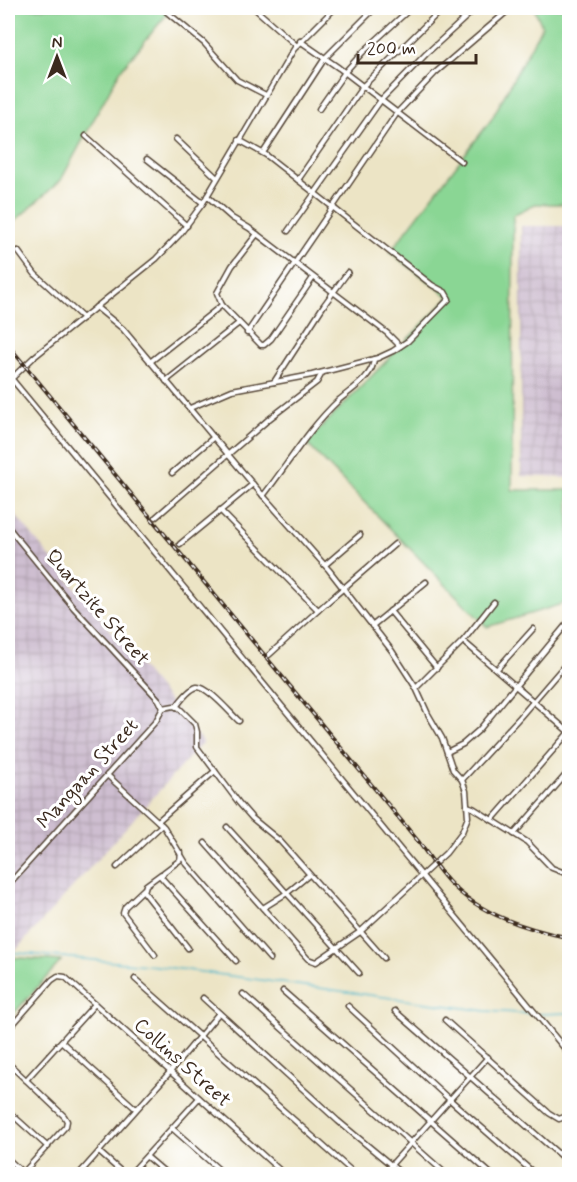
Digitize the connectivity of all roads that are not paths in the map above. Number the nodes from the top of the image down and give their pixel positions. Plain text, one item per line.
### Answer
1 (162, 8) edge
2 (254, 8) edge
3 (335, 8) edge
4 (375, 8) edge
5 (411, 8) edge
6 (443, 8) edge
7 (476, 8) edge
8 (511, 8) edge
9 (300, 41) junction
10 (297, 46) junction
11 (325, 58) junction
12 (345, 72) junction
13 (363, 86) junction
14 (266, 95) junction
15 (381, 100) junction
16 (319, 109) dead end
17 (398, 113) junction
18 (86, 136) dead end
19 (176, 139) dead end
20 (239, 140) junction
21 (263, 153) junction
22 (147, 159) dead end
23 (462, 162) dead end
24 (217, 178) junction
25 (298, 180) junction
26 (316, 194) junction
27 (207, 196) junction
28 (203, 203) junction
29 (333, 208) junction
30 (187, 226) junction
31 (288, 231) dead end
32 (256, 234) junction
33 (18, 251) dead end
34 (296, 263) junction
35 (348, 272) dead end
36 (313, 278) junction
37 (333, 292) junction
38 (222, 305) junction
39 (96, 307) junction
40 (83, 318) junction
41 (238, 323) junction
42 (247, 333) junction
43 (400, 346) junction
44 (374, 359) junction
45 (150, 362) junction
46 (322, 373) junction
47 (9, 380) edge
48 (166, 381) junction
49 (274, 383) junction
50 (189, 408) junction
51 (214, 437) junction
52 (229, 456) junction
53 (172, 473) dead end
54 (253, 484) junction
55 (263, 496) junction
56 (220, 510) junction
57 (156, 517) dead end
58 (8, 527) edge
59 (360, 535) dead end
60 (180, 544) dead end
61 (395, 544) dead end
62 (325, 565) junction
63 (426, 582) dead end
64 (344, 588) junction
65 (494, 602) dead end
66 (318, 610) junction
67 (390, 611) junction
68 (570, 620) edge
69 (372, 626) junction
70 (533, 629) dead end
71 (463, 641) junction
72 (269, 655) dead end
73 (570, 659) edge
74 (437, 668) junction
75 (497, 669) junction
76 (516, 686) junction
77 (416, 688) junction
78 (533, 701) junction
79 (176, 707) junction
80 (163, 708) junction
81 (238, 721) dead end
82 (569, 732) edge
83 (447, 752) junction
84 (570, 770) edge
85 (215, 771) junction
86 (107, 775) junction
87 (462, 780) junction
88 (467, 806) junction
89 (492, 820) junction
90 (160, 823) junction
91 (227, 827) dead end
92 (514, 834) junction
93 (205, 843) dead end
94 (181, 853) junction
95 (117, 867) dead end
96 (161, 874) junction
97 (309, 875) junction
98 (570, 875) edge
99 (422, 876) junction
100 (8, 885) edge
101 (144, 889) junction
102 (287, 893) junction
103 (262, 908) junction
104 (360, 932) junction
105 (188, 948) dead end
106 (337, 949) junction
107 (155, 955) dead end
108 (384, 958) dead end
109 (270, 959) dead end
110 (236, 961) dead end
111 (359, 973) dead end
112 (135, 979) dead end
113 (283, 991) dead end
114 (243, 994) dead end
115 (203, 998) dead end
116 (95, 1004) junction
117 (348, 1006) dead end
118 (395, 1011) dead end
119 (219, 1013) junction
120 (445, 1020) dead end
121 (8, 1030) edge
122 (199, 1037) junction
123 (62, 1042) junction
124 (570, 1055) edge
125 (488, 1057) junction
126 (8, 1063) edge
127 (170, 1072) junction
128 (470, 1077) junction
129 (26, 1080) junction
130 (199, 1098) junction
131 (449, 1099) junction
132 (136, 1109) junction
133 (8, 1112) edge
134 (570, 1115) edge
135 (430, 1121) junction
136 (173, 1129) junction
137 (411, 1144) junction
138 (48, 1147) junction
139 (99, 1152) junction
140 (147, 1157) junction
141 (8, 1159) edge
142 (570, 1164) edge
143 (392, 1165) junction
144 (22, 1174) edge
145 (78, 1174) edge
146 (124, 1174) edge
147 (130, 1174) edge
148 (167, 1174) edge
149 (224, 1174) edge
150 (282, 1174) edge
151 (355, 1174) edge
152 (383, 1174) edge
153 (402, 1174) edge
154 (446, 1174) edge
155 (491, 1174) edge
156 (535, 1174) edge

1 - 14 street
2 - 10 street
3 - 9 street
4 - 11 street
5 - 12 street
6 - 13 street
7 - 15 street
8 - 17 street
9 - 10 street
9 - 11 street
10 - 14 street
11 - 12 street
11 - 21 street
12 - 13 street
12 - 16 street
13 - 15 street
13 - 25 street
14 - 20 street
15 - 17 street
15 - 26 street
17 - 23 street
17 - 29 street
18 - 30 street
19 - 24 street
20 - 21 street
20 - 24 street
21 - 25 street
22 - 28 street
24 - 27 street
25 - 26 street
26 - 29 street
26 - 31 street
27 - 28 street
27 - 32 street
28 - 30 street
29 - 34 street
29 - 43 street
30 - 39 street
32 - 34 street
32 - 38 street
33 - 40 street
34 - 36 street
34 - 42 street
35 - 37 street
36 - 37 street
36 - 42 street
37 - 43 street
37 - 49 street
38 - 41 street
38 - 45 street
39 - 40 street
39 - 45 street
40 - 47 street
41 - 42 street
41 - 48 street
43 - 44 street
44 - 46 street
44 - 55 street
45 - 48 street
46 - 49 street
46 - 52 street
47 - 99 street
48 - 50 street
49 - 50 street
50 - 51 street
51 - 52 street
51 - 53 street
52 - 54 street
52 - 57 street
54 - 55 street
54 - 56 street
55 - 62 street
56 - 60 street
56 - 66 street
58 - 80 street, Quartzite Street
59 - 62 street
61 - 64 street
62 - 64 street
63 - 67 street
64 - 66 street
64 - 69 street
65 - 71 street
66 - 72 street
67 - 69 street
67 - 74 street
68 - 76 street
69 - 77 street
70 - 75 street
71 - 74 street
71 - 75 street
73 - 78 street
74 - 77 street
75 - 76 street
76 - 78 street
76 - 83 street
77 - 83 street
78 - 82 street
78 - 87 street
79 - 80 street
79 - 81 street
79 - 85 street
80 - 86 street, Mangaan Street
82 - 89 street
83 - 87 street
84 - 92 street
85 - 90 street
85 - 97 street
86 - 90 street
86 - 100 street, Mangaan Street
87 - 88 street
88 - 89 street
88 - 99 street
89 - 92 street
90 - 94 street
90 - 95 street
91 - 102 street
92 - 98 street
93 - 103 street
94 - 96 street
94 - 109 street
96 - 101 street
96 - 110 street
97 - 102 street
97 - 104 street
99 - 104 street
99 - 124 street
101 - 105 street
101 - 107 street
102 - 103 street
102 - 106 street
103 - 106 street
104 - 106 street
104 - 108 street
106 - 111 street
112 - 122 street
113 - 135 street
114 - 137 street
115 - 119 street
116 - 121 street, Collins Street
116 - 123 street
116 - 127 street, Collins Street
117 - 131 street
118 - 128 street
119 - 122 street
119 - 143 street
120 - 125 street
122 - 127 street
122 - 151 street
123 - 129 street
123 - 132 street
125 - 128 street
125 - 134 street
126 - 129 street
127 - 130 street, Collins Street
127 - 132 street
128 - 131 street
128 - 142 street
129 - 138 street
130 - 136 street
130 - 150 street, Collins Street
131 - 135 street
131 - 156 street
132 - 139 street
133 - 138 street
135 - 137 street
135 - 155 street
136 - 140 street
136 - 149 street
137 - 143 street
137 - 154 street
138 - 144 street
139 - 145 street
139 - 146 street
140 - 147 street
140 - 148 street
141 - 144 street
143 - 152 street
143 - 153 street

